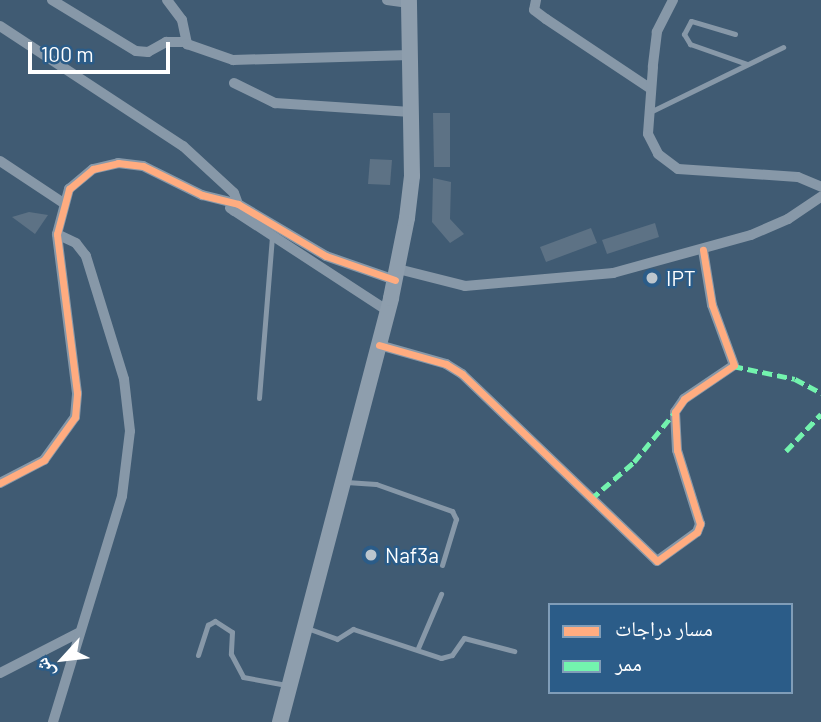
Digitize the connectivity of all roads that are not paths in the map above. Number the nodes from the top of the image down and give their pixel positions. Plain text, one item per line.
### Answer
1 (52, 0) edge
2 (167, 0) edge
3 (387, 0) edge
4 (536, 0) edge
5 (673, 0) edge
6 (409, 2) edge
7 (0, 26) edge
8 (735, 34) dead end
9 (185, 42) junction
10 (783, 47) dead end
11 (410, 55) junction
12 (747, 64) junction
13 (234, 83) dead end
14 (651, 89) junction
15 (411, 112) junction
16 (649, 112) junction
17 (0, 161) edge
18 (821, 187) edge
19 (821, 197) edge
20 (62, 202) junction
21 (236, 207) junction
22 (274, 231) junction
23 (57, 234) junction
24 (298, 247) junction
25 (703, 250) junction
26 (396, 275) junction
27 (388, 311) junction
28 (379, 345) junction
29 (259, 398) dead end
30 (343, 481) junction
31 (0, 483) edge
32 (442, 565) dead end
33 (441, 594) dead end
34 (307, 628) junction
35 (78, 633) junction
36 (418, 649) junction
37 (514, 651) dead end
38 (198, 655) dead end
39 (0, 673) edge
40 (289, 686) junction
41 (53, 722) edge
42 (280, 722) edge

1 - 9 street
2 - 9 street
3 - 6 street
4 - 14 street
5 - 14 street
6 - 11 main road
7 - 21 street
8 - 12 lane
9 - 11 street
10 - 12 lane
11 - 15 main road
12 - 16 lane
13 - 15 street
14 - 16 street
15 - 26 main road
16 - 18 street
17 - 20 street
19 - 25 street
20 - 21 street
20 - 23 street
21 - 22 street
22 - 24 street
22 - 29 lane
23 - 31 street
23 - 35 street
24 - 26 street
24 - 27 street
25 - 26 street
25 - 28 street
26 - 27 main road
27 - 28 main road
28 - 30 main road
30 - 32 lane
30 - 34 main road
33 - 36 lane
34 - 36 lane
34 - 40 main road
35 - 39 street
35 - 41 street
36 - 37 lane
38 - 40 lane
40 - 42 main road

